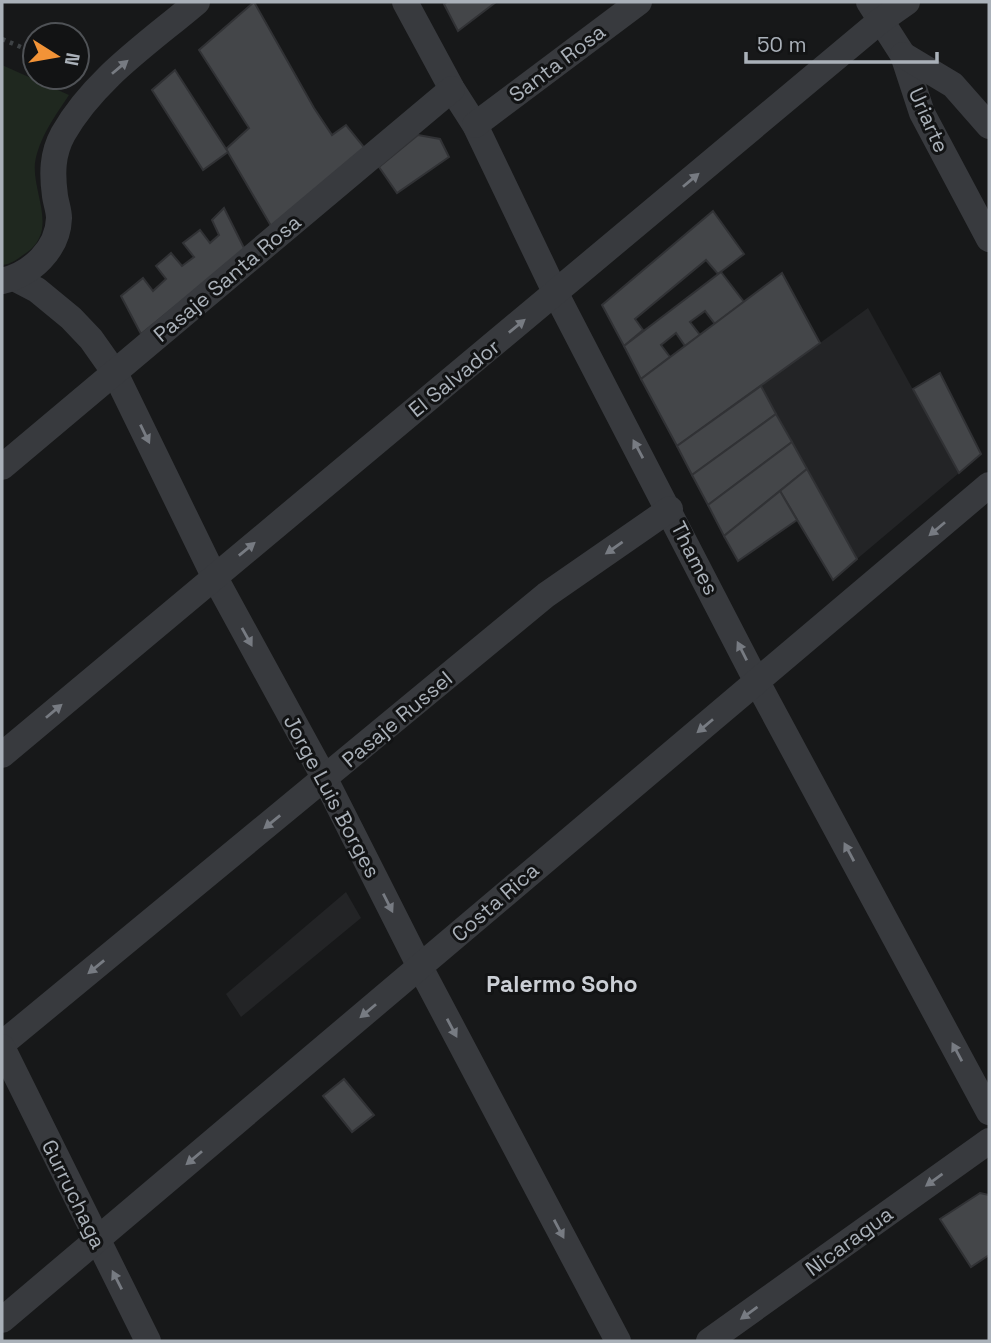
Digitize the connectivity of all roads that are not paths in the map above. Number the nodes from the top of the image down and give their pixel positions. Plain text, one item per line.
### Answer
1 (197, 2) edge
2 (405, 2) edge
3 (639, 2) edge
4 (907, 2) edge
5 (875, 11) edge
6 (903, 55) junction
7 (452, 89) junction
8 (475, 125) junction
9 (989, 126) edge
10 (989, 239) edge
11 (8, 280) edge
12 (556, 294) junction
13 (115, 373) junction
14 (2, 467) edge
15 (989, 485) edge
16 (670, 509) junction
17 (214, 576) junction
18 (757, 682) junction
19 (2, 755) edge
20 (325, 779) junction
21 (420, 967) junction
22 (2, 1045) edge
23 (989, 1112) edge
24 (989, 1141) edge
25 (97, 1241) junction
26 (2, 1320) edge
27 (148, 1341) edge
28 (618, 1341) edge
29 (709, 1341) edge

11 -> 1 street
2 - 7 street, Thames
3 - 8 street, Santa Rosa
4 - 5 street, El Salvador
5 - 6 street, Uriarte
12 -> 5 street, El Salvador
6 - 9 street
6 - 10 street, Uriarte
7 - 8 street, Thames
7 - 13 street, Pasaje Santa Rosa
8 - 12 street, Thames
11 - 13 street, Jorge Luis Borges
16 -> 12 street, Thames
17 -> 12 street, El Salvador
13 - 14 street, Pasaje Santa Rosa
13 -> 17 street, Jorge Luis Borges
15 -> 18 street, Costa Rica
18 -> 16 street, Thames
16 -> 20 street, Pasaje Russel
19 -> 17 street, El Salvador
17 -> 20 street, Jorge Luis Borges
18 -> 21 street, Costa Rica
23 -> 18 street, Thames
20 -> 21 street, Jorge Luis Borges
20 -> 22 street, Pasaje Russel
21 -> 25 street, Costa Rica
21 -> 28 street, Jorge Luis Borges
22 - 25 street, Gurruchaga
24 -> 29 street, Nicaragua
25 - 26 street, Costa Rica
27 -> 25 street, Gurruchaga

